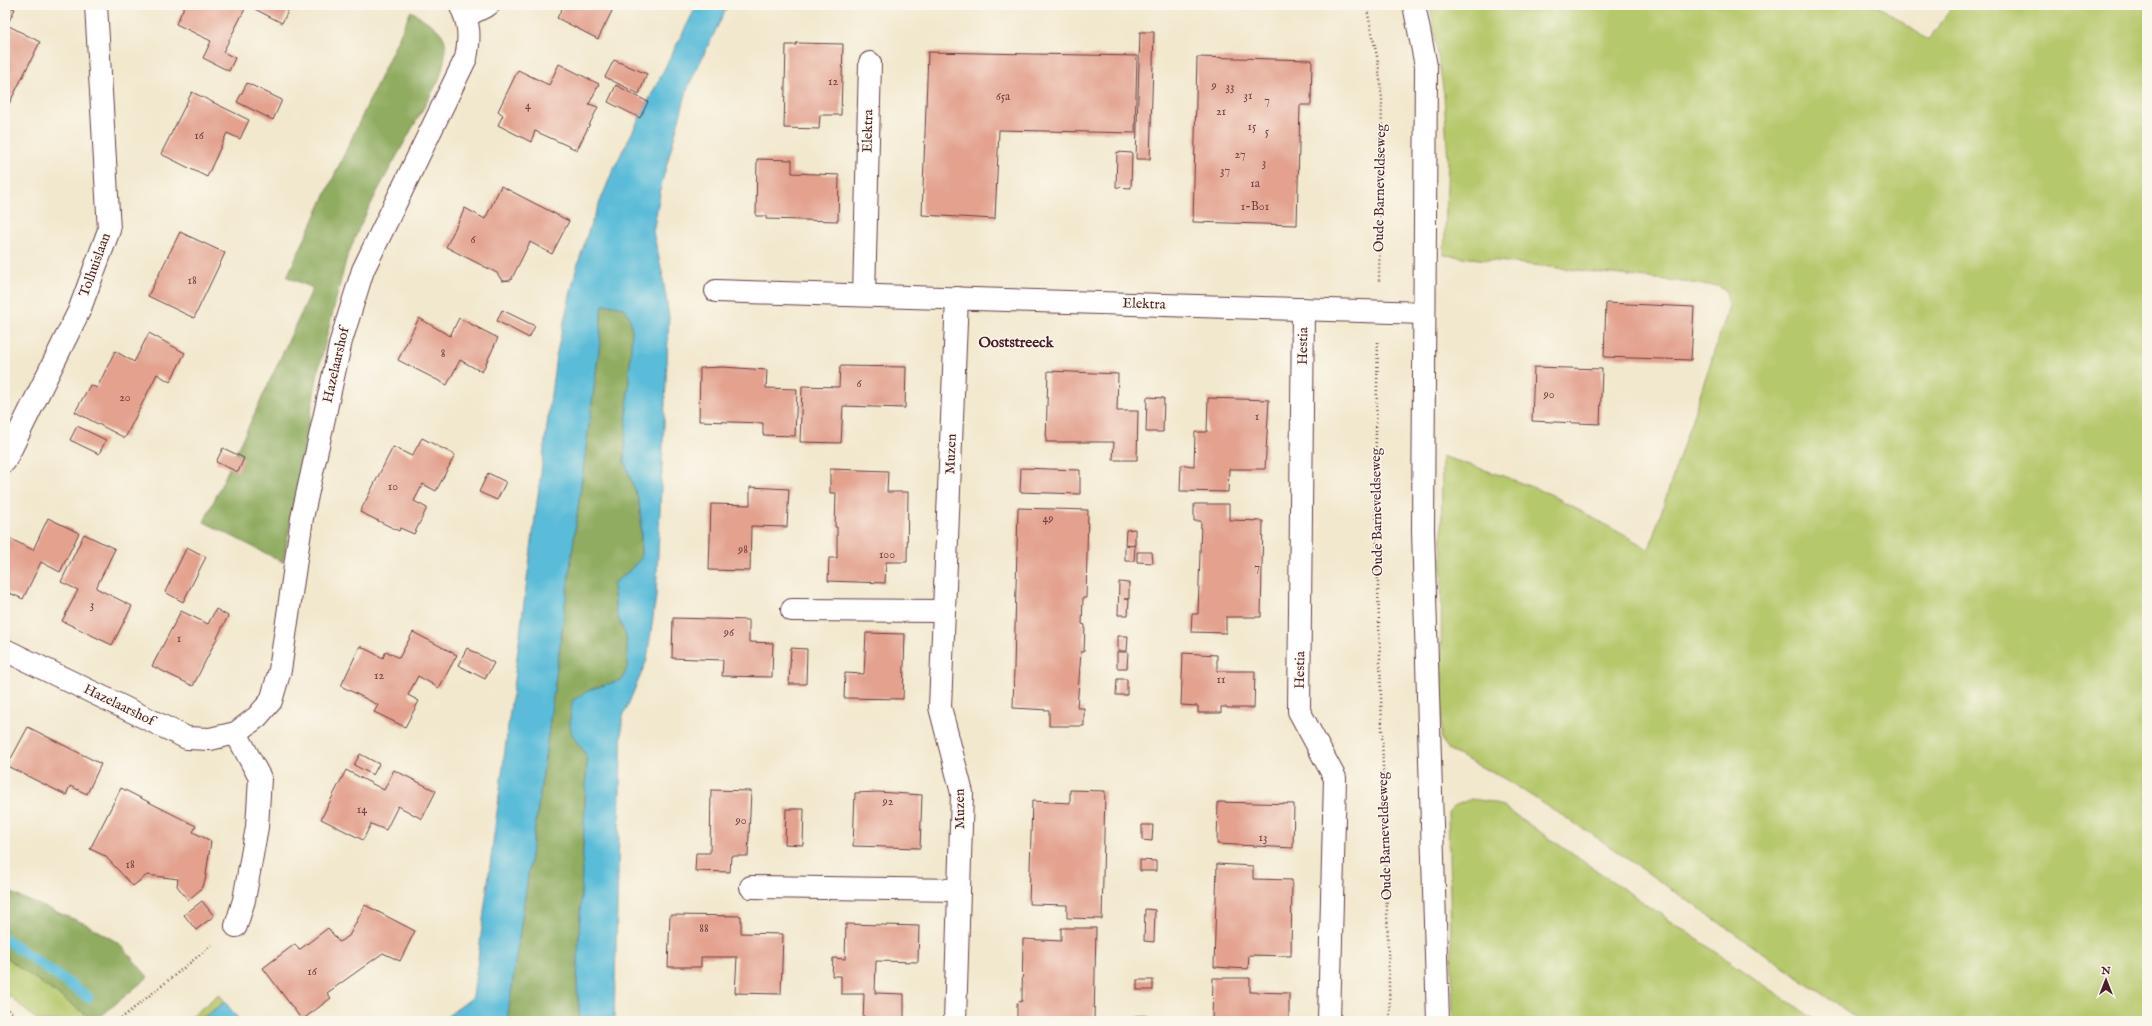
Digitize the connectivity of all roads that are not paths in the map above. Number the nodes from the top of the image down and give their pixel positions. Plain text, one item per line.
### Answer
1 (96, 5) edge
2 (488, 5) edge
3 (1414, 5) edge
4 (463, 10) edge
5 (870, 63) dead end
6 (716, 290) dead end
7 (864, 295) junction
8 (958, 298) junction
9 (1303, 309) junction
10 (1424, 313) junction
11 (5, 461) edge
12 (792, 610) dead end
13 (944, 611) junction
14 (5, 650) edge
15 (236, 733) junction
16 (751, 887) dead end
17 (959, 890) junction
18 (236, 926) road end
19 (956, 1021) edge
20 (1329, 1021) edge
21 (1438, 1021) edge

1 - 11 street, Tolhuislaan
2 - 4 street
3 - 10 street
4 - 15 street, Hazelaarshof
5 - 7 street, Elektra
6 - 7 street, Elektra
7 - 8 street, Elektra
8 - 9 street, Elektra
8 - 13 street, Muzen
9 - 10 street, Elektra
9 - 20 street, Hestia
10 - 21 street
12 - 13 street
13 - 17 street, Muzen
14 - 15 street, Hazelaarshof
15 - 18 street
16 - 17 street
17 - 19 street, Muzen

